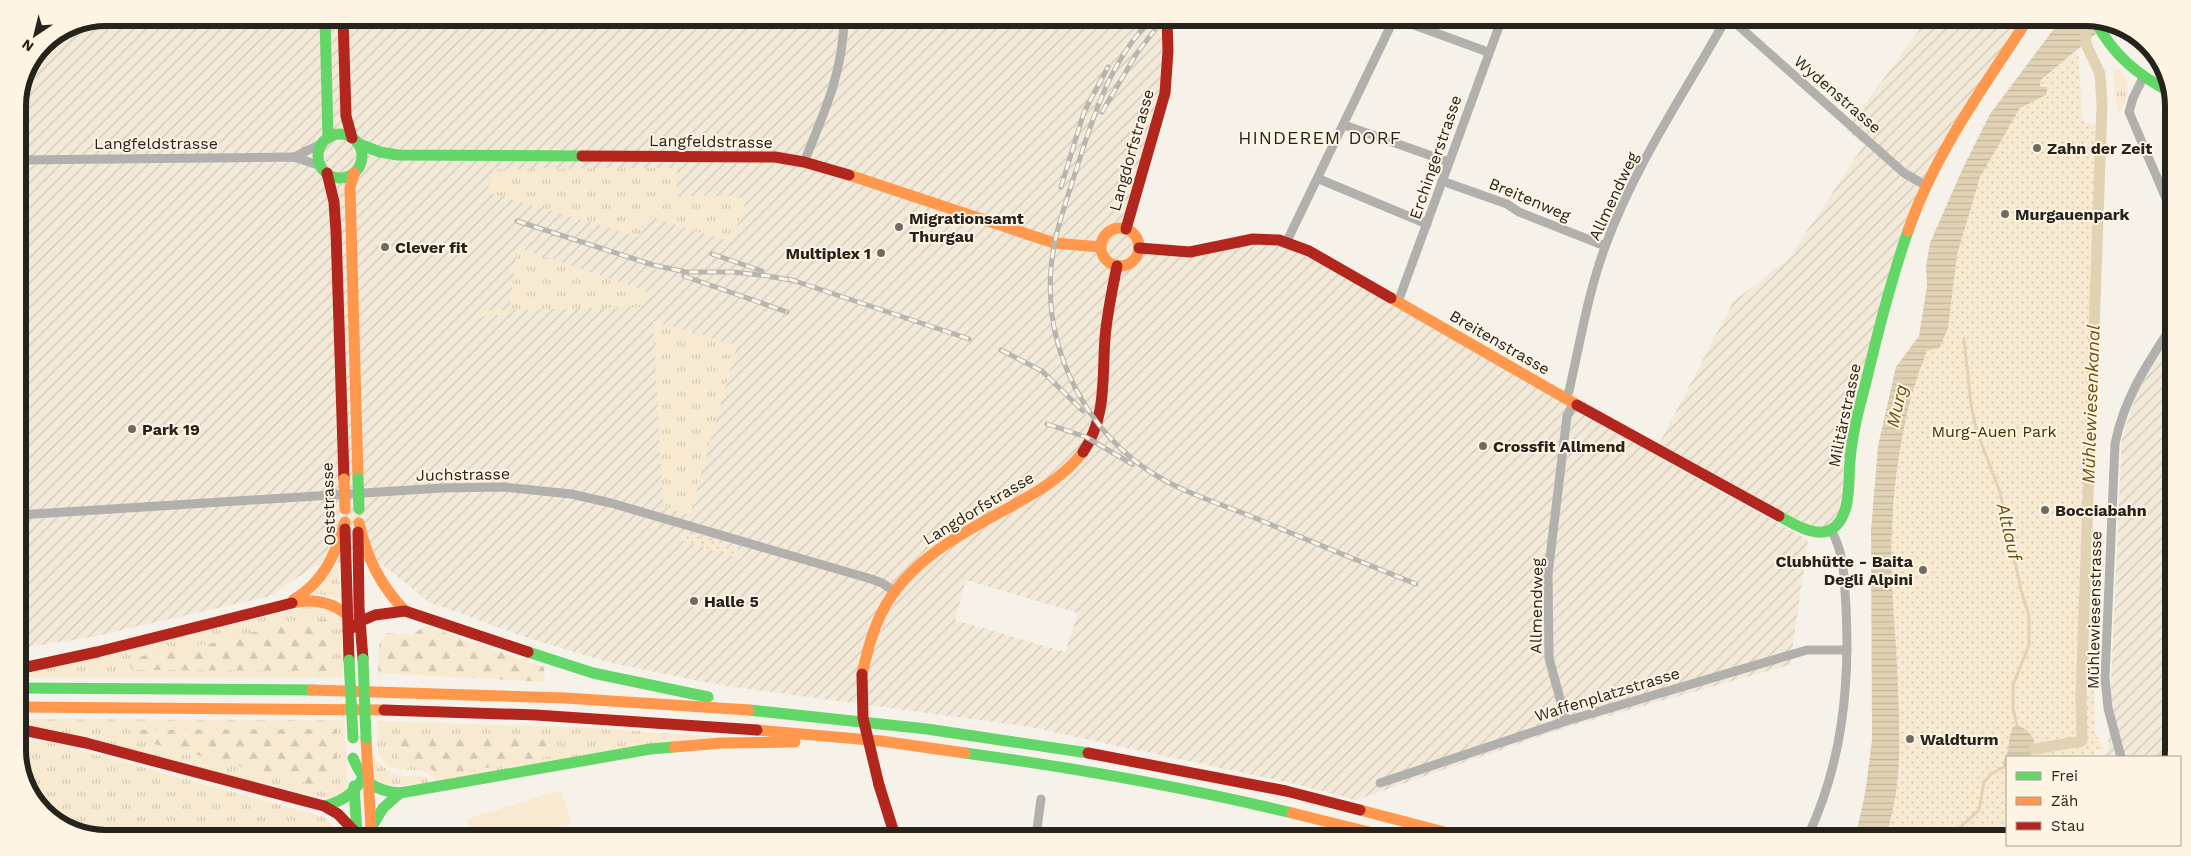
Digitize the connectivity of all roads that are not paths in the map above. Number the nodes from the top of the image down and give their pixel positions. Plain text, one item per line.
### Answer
1 (325, 26) edge
2 (343, 26) edge
3 (844, 26) edge
4 (1167, 26) edge
5 (1391, 26) edge
6 (1417, 26) edge
7 (1499, 26) edge
8 (1722, 26) edge
9 (1739, 26) edge
10 (2023, 26) edge
11 (2100, 28) edge
12 (2105, 30) edge
13 (2106, 37) junction
14 (1488, 52) junction
15 (2143, 78) junction
16 (2162, 88) edge
17 (1344, 125) junction
18 (324, 141) junction
19 (356, 141) junction
20 (398, 155) junction
21 (294, 158) junction
22 (26, 160) edge
23 (804, 162) junction
24 (1449, 162) junction
25 (324, 169) junction
26 (356, 170) junction
27 (1319, 179) junction
28 (1442, 181) junction
29 (1925, 185) junction
30 (2165, 198) edge
31 (1427, 224) junction
32 (1126, 229) junction
33 (1287, 242) junction
34 (1605, 246) junction
35 (1101, 247) junction
36 (1139, 248) junction
37 (1117, 266) junction
38 (1398, 302) junction
39 (2165, 337) edge
40 (1570, 400) junction
41 (26, 514) edge
42 (345, 522) junction
43 (359, 523) junction
44 (1832, 530) junction
45 (894, 592) junction
46 (284, 604) junction
47 (405, 611) junction
48 (348, 612) junction
49 (357, 626) junction
50 (1847, 650) junction
51 (26, 666) edge
52 (26, 688) edge
53 (26, 707) edge
54 (804, 714) junction
55 (1566, 721) junction
56 (26, 731) edge
57 (872, 741) junction
58 (2121, 756) edge
59 (353, 758) junction
60 (366, 783) junction
61 (1380, 783) dead end
62 (354, 792) junction
63 (400, 793) junction
64 (1041, 799) dead end
65 (324, 806) junction
66 (353, 830) edge
67 (357, 830) edge
68 (371, 830) edge
69 (372, 830) edge
70 (893, 830) edge
71 (1037, 830) edge
72 (1362, 830) edge
73 (1435, 830) edge
74 (1811, 830) edge

1 - 18 main road
2 - 19 main road
3 - 23 street
4 - 32 main road, Langdorfstrasse
5 - 17 street
6 - 14 street
7 - 14 street, Erchingerstrasse
8 - 34 street, Allmendweg
9 - 29 street, Wydenstrasse
10 - 29 main road, Militärstrasse
11 - 13 main road
12 - 13 main road
13 - 15 main road
14 - 24 street, Erchingerstrasse
15 - 16 main road
15 - 30 street
17 - 24 street
17 - 27 street
18 - 19 main road
18 - 21 street, Langfeldstrasse
18 - 25 main road
19 - 20 main road, Langfeldstrasse
19 - 26 main road
20 - 23 main road, Langfeldstrasse
20 - 26 main road, Langfeldstrasse
21 - 22 street, Langfeldstrasse
21 - 25 street, Langfeldstrasse
23 - 35 main road, Langfeldstrasse
24 - 28 street, Erchingerstrasse
25 - 26 main road
25 - 42 main road, Oststrasse, bridge
26 - 43 main road, Oststrasse, bridge
27 - 31 street
27 - 33 street
28 - 31 street, Erchingerstrasse
28 - 34 street, Breitenweg
29 - 44 main road, Militärstrasse
31 - 38 street, Erchingerstrasse
32 - 35 main road
32 - 36 main road
33 - 36 main road, Breitenstrasse
33 - 38 main road, Breitenstrasse
34 - 40 street, Allmendweg
35 - 37 main road
36 - 37 main road
37 - 45 main road, Langdorfstrasse
38 - 40 main road, Breitenstrasse
39 - 58 street, Mühlewiesenstrasse
40 - 44 main road, Breitenstrasse
40 - 55 street, Allmendweg
41 - 45 street, Juchstrasse
42 - 46 main road
42 - 48 main road, Oststrasse
43 - 47 main road
43 - 49 main road, Oststrasse
44 - 50 street
45 - 70 main road, Langdorfstrasse, bridge
46 - 48 main road
46 - 51 main road
47 - 49 main road
47 - 54 main road
48 - 49 main road
49 - 59 main road, Oststrasse, bridge
49 - 60 main road, Oststrasse, bridge
50 - 55 street, Waffenplatzstrasse
50 - 74 street
52 - 54 main road
53 - 57 main road
54 - 73 main road
55 - 61 street, Waffenplatzstrasse
56 - 65 main road
57 - 63 main road
57 - 72 main road
59 - 60 main road
59 - 62 main road, Oststrasse
60 - 62 main road
60 - 63 main road
60 - 68 main road
62 - 65 main road
62 - 67 main road, Oststrasse
63 - 69 main road
64 - 71 street
65 - 66 main road

